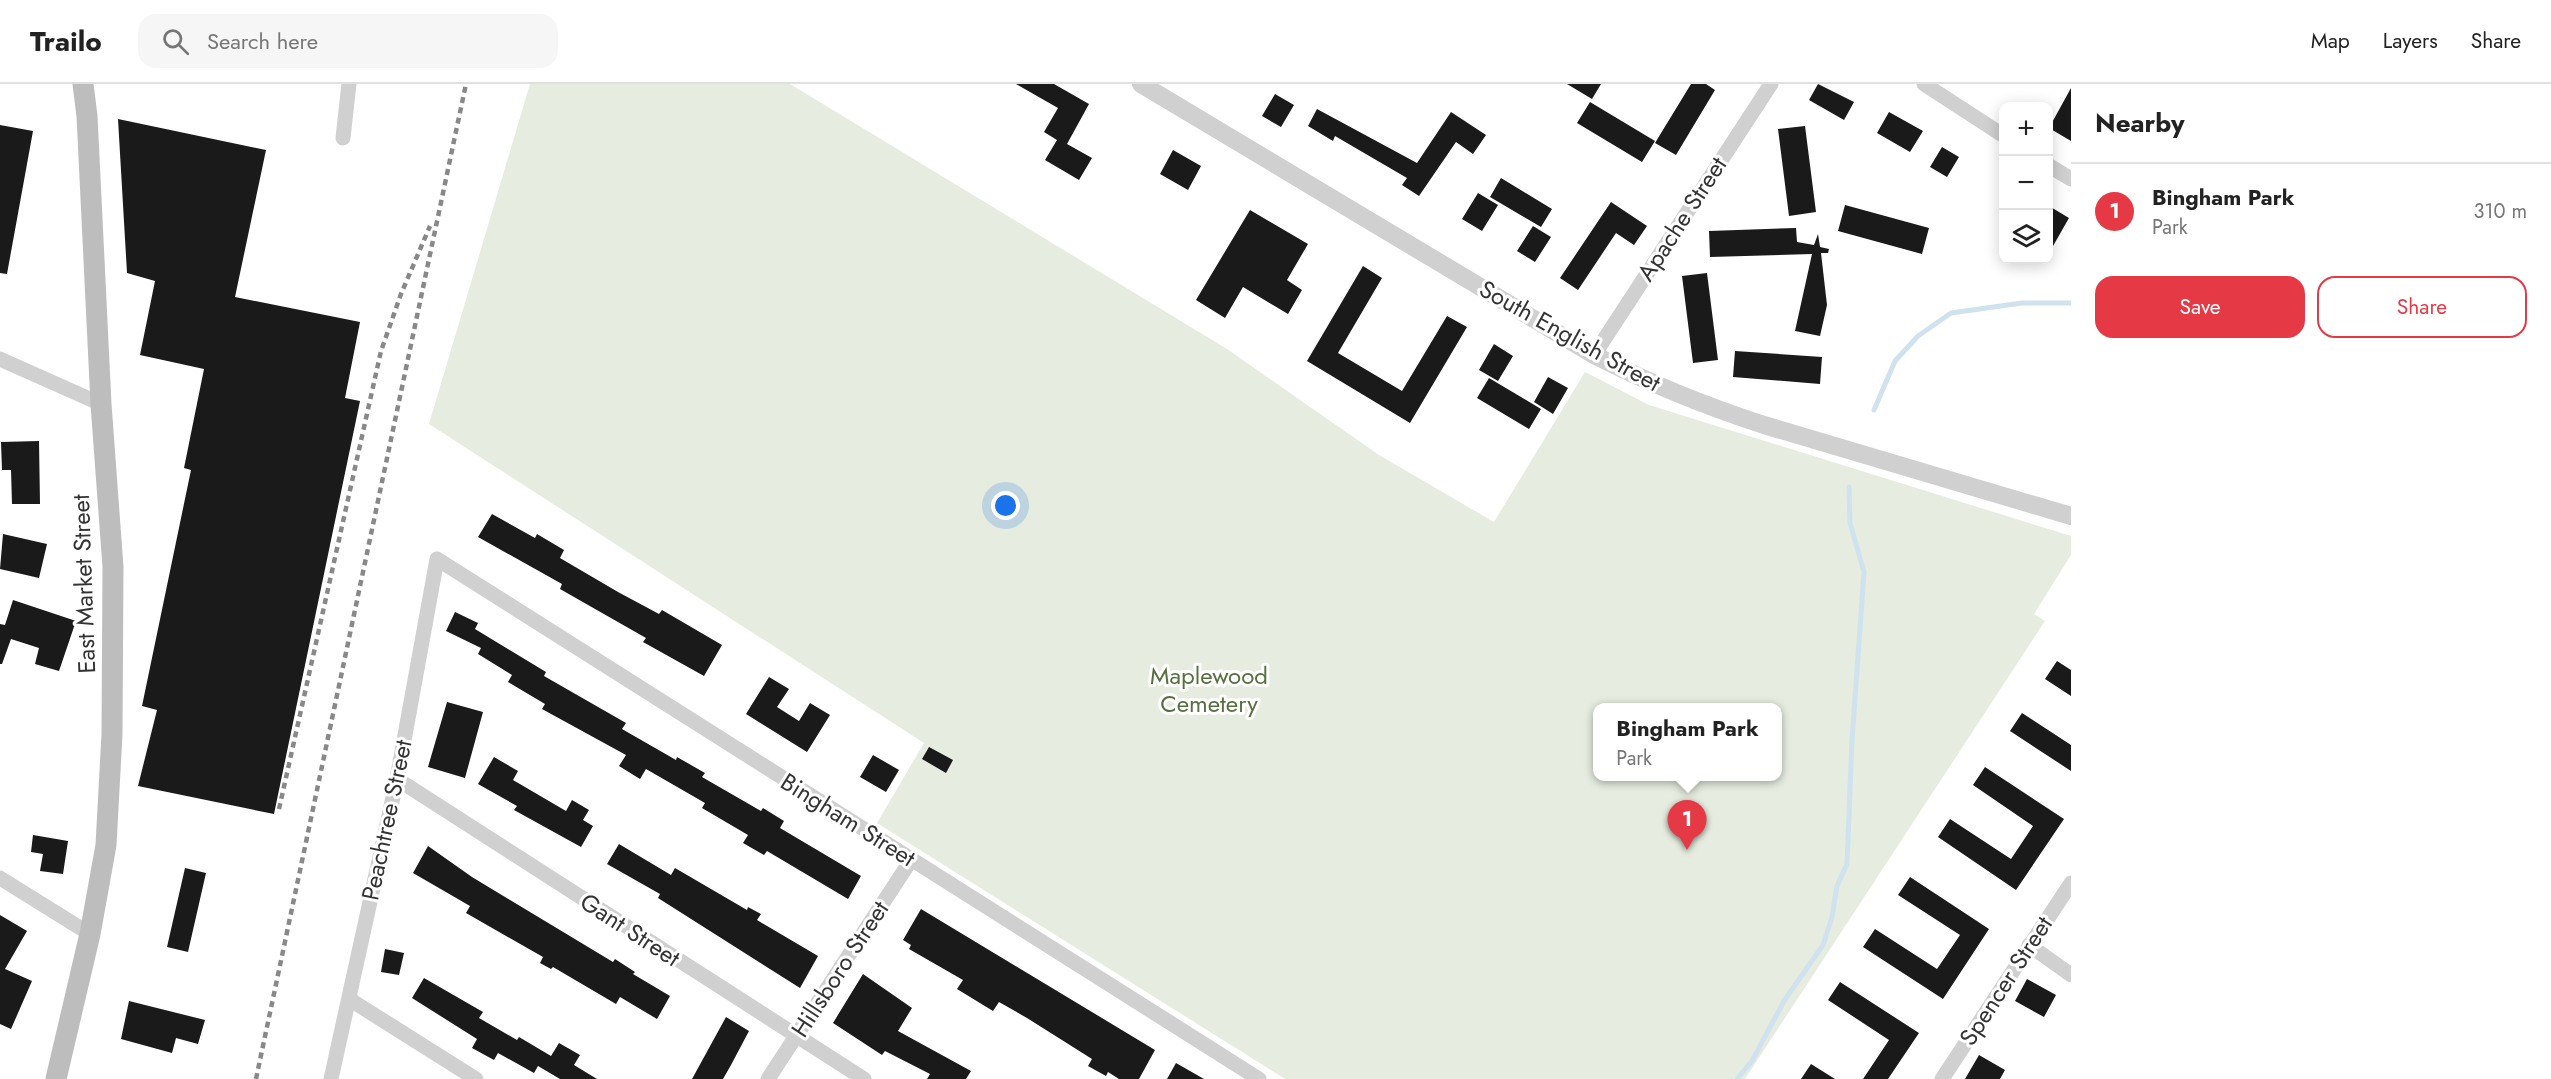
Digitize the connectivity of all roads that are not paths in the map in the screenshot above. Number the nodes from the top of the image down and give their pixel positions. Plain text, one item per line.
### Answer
1 (349, 84) edge
2 (1141, 84) edge
3 (1771, 84) edge
4 (1924, 84) edge
5 (81, 85) edge
6 (1999, 133) edge
7 (342, 138) dead end
8 (2053, 168) edge
9 (2071, 179) edge
10 (1594, 355) junction
11 (0, 359) edge
12 (100, 405) junction
13 (2071, 516) edge
14 (437, 559) joint
15 (397, 779) junction
16 (911, 860) junction
17 (0, 879) edge
18 (2071, 883) edge
19 (90, 934) junction
20 (2029, 945) junction
21 (2071, 975) edge
22 (349, 999) junction
23 (796, 1037) junction
24 (56, 1079) edge
25 (331, 1079) edge
26 (476, 1079) edge
27 (768, 1079) edge
28 (864, 1079) edge
29 (1259, 1079) edge
30 (1941, 1079) edge

1 - 7 street
2 - 10 street, South English Street
3 - 10 street, Apache Street
4 - 6 street
5 - 12 main road, East Market Street
8 - 9 street
10 - 13 street, South English Street
11 - 12 street
12 - 19 main road, East Market Street
14 - 15 street, Peachtree Street
14 - 16 street, Bingham Street
15 - 22 street, Peachtree Street
15 - 23 street, Gant Street
16 - 23 street, Hillsboro Street
16 - 29 street, Bingham Street
17 - 19 street
18 - 20 street, Spencer Street
19 - 24 main road, East Market Street
20 - 21 street
20 - 30 street, Spencer Street
22 - 25 street, Peachtree Street
22 - 26 street
23 - 27 street, Hillsboro Street
23 - 28 street, Gant Street

